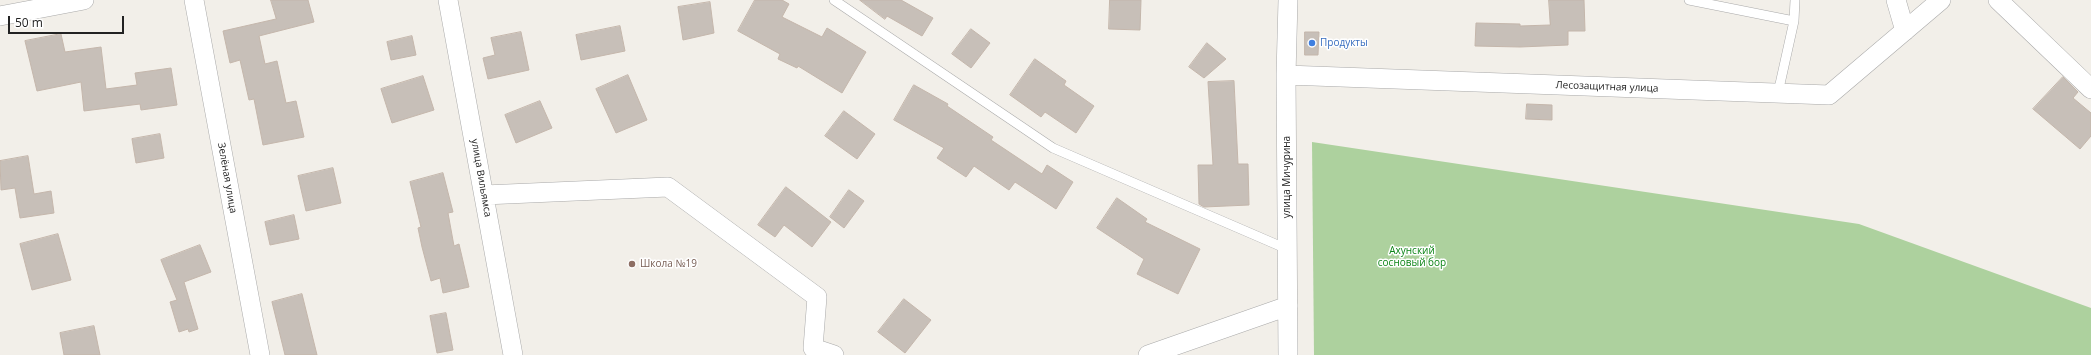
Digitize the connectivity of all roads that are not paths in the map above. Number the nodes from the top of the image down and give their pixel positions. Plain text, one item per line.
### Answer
1 (84, 0) edge
2 (194, 0) edge
3 (448, 0) edge
4 (834, 0) edge
5 (1288, 0) edge
6 (1689, 0) edge
7 (1794, 0) edge
8 (1896, 0) edge
9 (1941, 0) edge
10 (1998, 0) edge
11 (0, 16) edge
12 (1794, 21) junction
13 (1905, 30) junction
14 (1286, 75) junction
15 (2091, 89) edge
16 (1778, 94) junction
17 (484, 195) junction
18 (1288, 249) junction
19 (1288, 306) junction
20 (260, 355) edge
21 (513, 355) edge
22 (834, 355) edge
23 (1148, 355) edge
24 (1288, 355) edge

1 - 11 street
2 - 20 street, Зелёная улица
3 - 17 street, улица Вильямса
4 - 18 lane
5 - 14 street, улица Мичурина
6 - 12 lane
7 - 12 lane
8 - 13 street
9 - 13 street, Лесозащитная улица
10 - 15 street
12 - 16 lane
13 - 16 street, Лесозащитная улица
14 - 16 street, Лесозащитная улица
14 - 18 street, улица Мичурина
17 - 21 street, улица Вильямса
17 - 22 street
18 - 19 street, улица Мичурина
19 - 23 street
19 - 24 street, улица Мичурина

